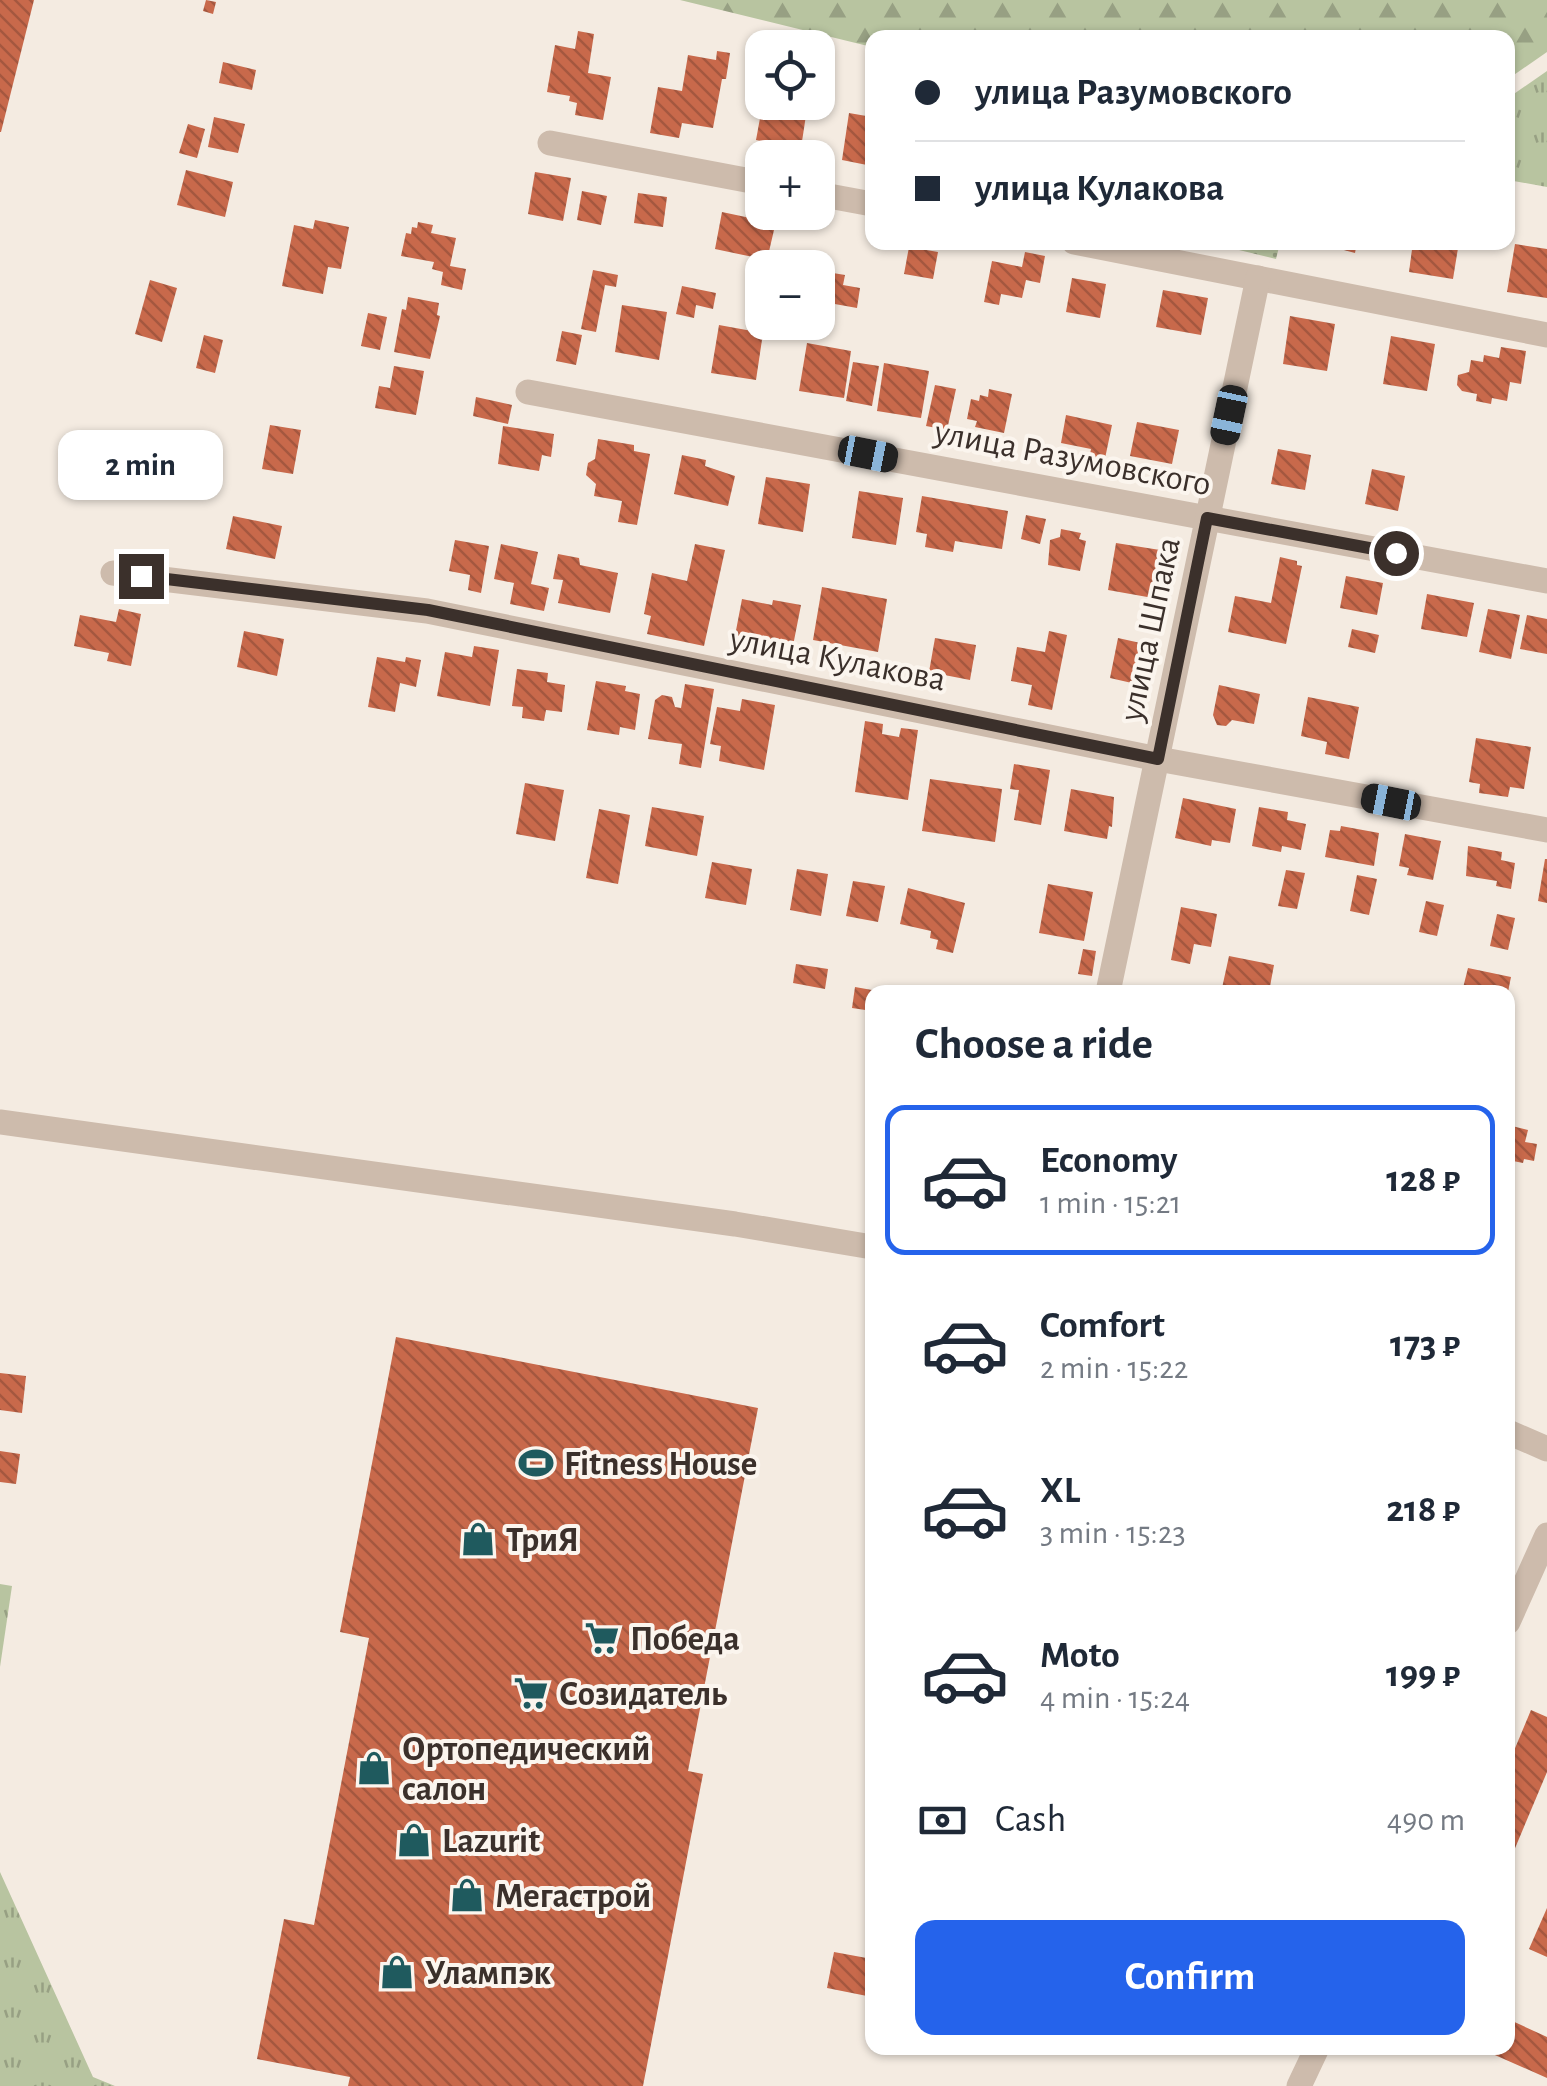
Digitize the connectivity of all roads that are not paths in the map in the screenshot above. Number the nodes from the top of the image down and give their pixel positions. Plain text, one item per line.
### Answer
1 (550, 143) dead end
2 (745, 180) edge
3 (835, 197) edge
4 (865, 203) edge
5 (1115, 250) edge
6 (1258, 278) junction
7 (1547, 335) edge
8 (528, 392) dead end
9 (1207, 518) junction
10 (113, 573) dead end
11 (1547, 581) edge
12 (1158, 759) junction
13 (1547, 830) edge
14 (1110, 985) edge
15 (0, 1122) edge
16 (865, 1246) edge
17 (1515, 1435) edge
18 (1547, 1449) edge
19 (1547, 1534) edge
20 (1515, 1606) edge
21 (1314, 2055) edge
22 (1300, 2086) edge

1 - 2 street
3 - 4 street
5 - 6 street
6 - 7 street
6 - 9 street, улица Шпака
8 - 9 street, улица Разумовского
9 - 11 street, улица Разумовского
9 - 12 street, улица Шпака
10 - 12 street, улица Кулакова
12 - 13 street, улица Кулакова
12 - 14 street, улица Шпака
15 - 16 street
17 - 18 street
19 - 20 street
21 - 22 street

